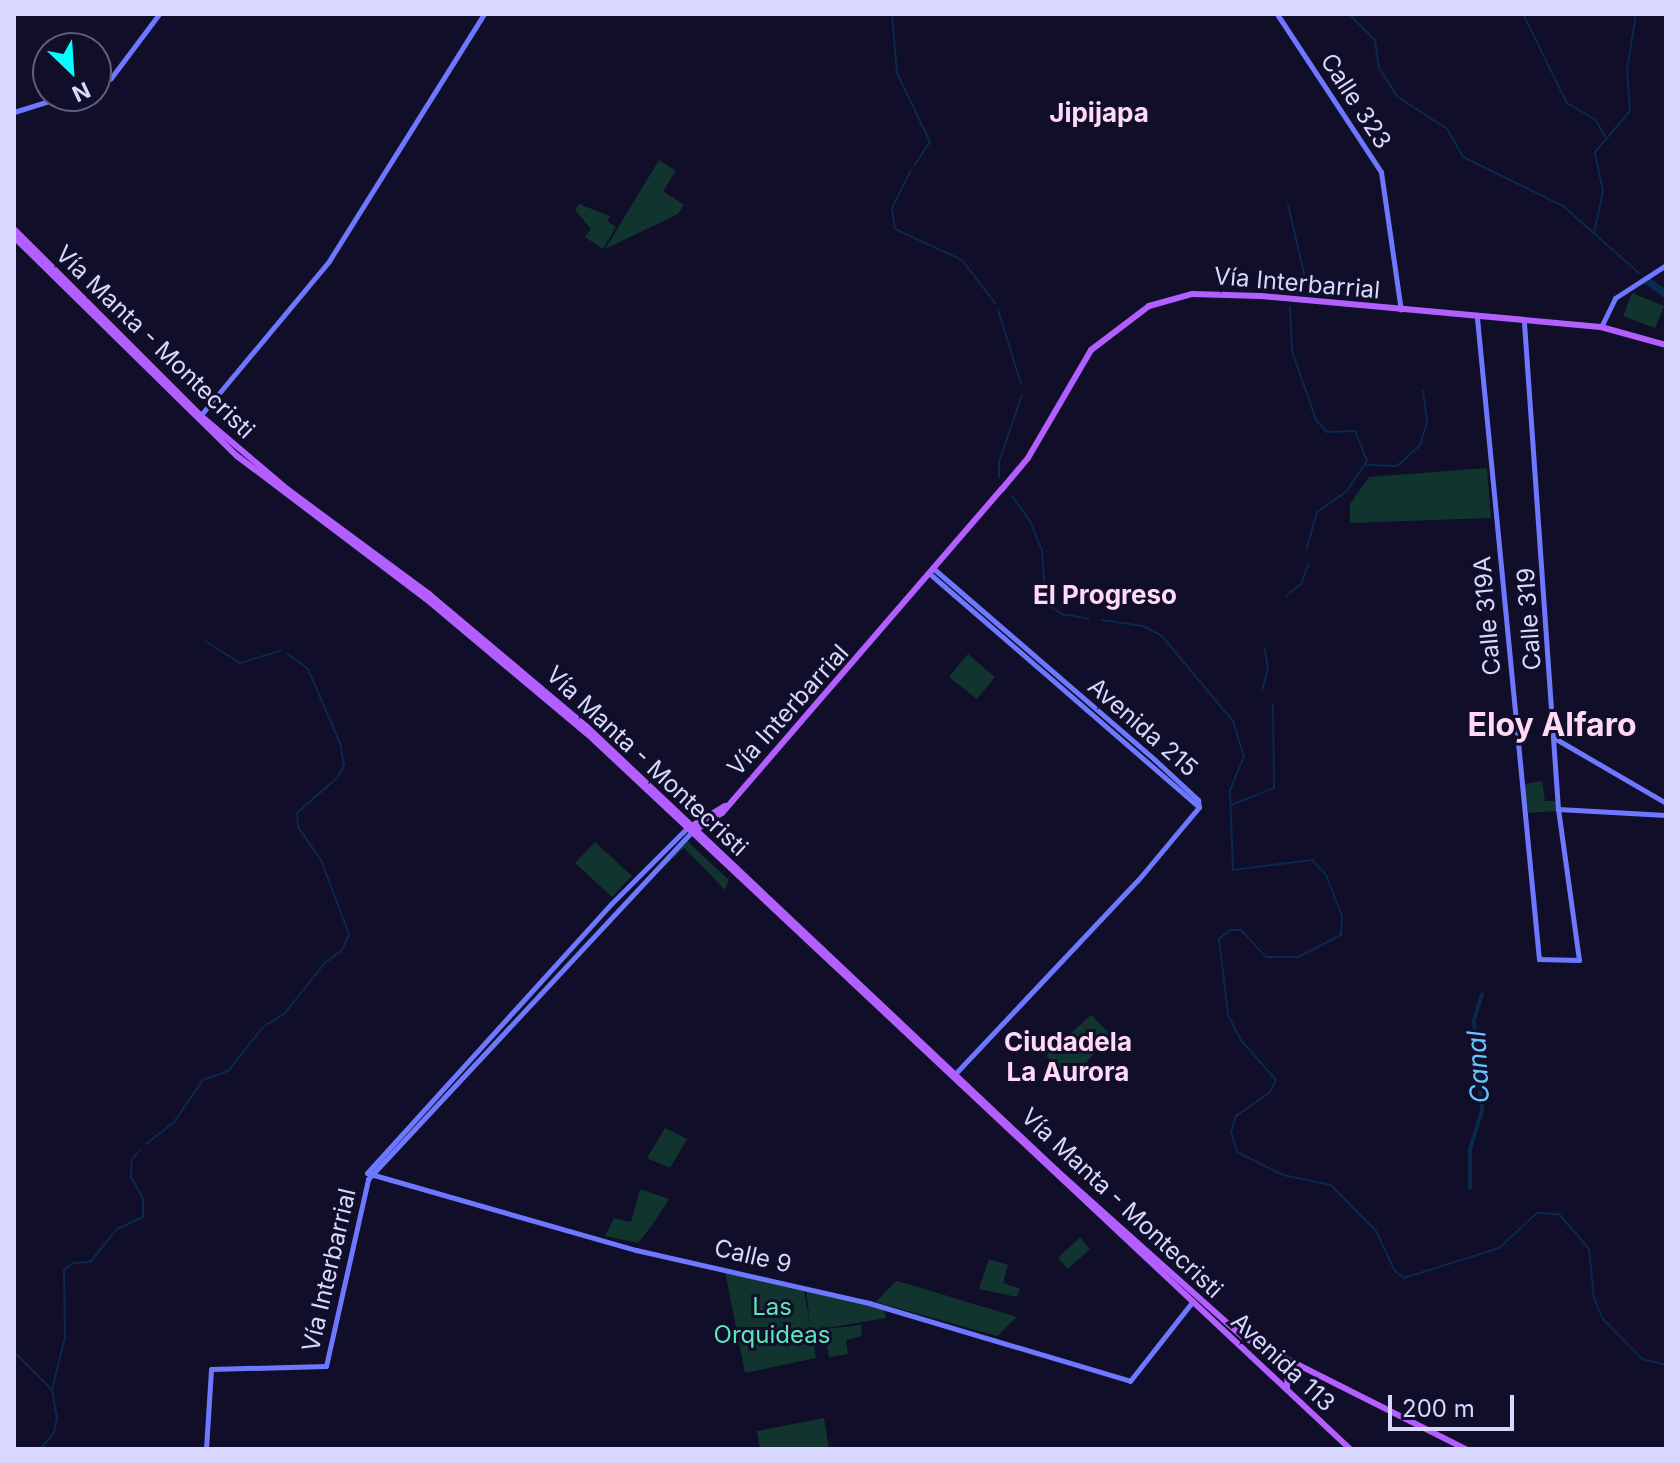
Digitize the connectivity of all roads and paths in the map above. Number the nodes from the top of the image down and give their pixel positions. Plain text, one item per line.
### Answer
1 (159, 14) edge
2 (484, 14) edge
3 (1277, 14) edge
4 (112, 77) edge
5 (14, 229) edge
6 (14, 237) edge
7 (1666, 265) edge
8 (1401, 310) junction
9 (1477, 318) junction
10 (1524, 322) junction
11 (1601, 327) junction
12 (1666, 345) edge
13 (198, 417) junction
14 (932, 572) junction
15 (1556, 739) junction
16 (1666, 803) edge
17 (728, 805) junction
18 (1558, 809) junction
19 (1666, 815) edge
20 (716, 820) junction
21 (692, 829) junction
22 (708, 840) junction
23 (1579, 960) joint
24 (953, 1077) junction
25 (370, 1176) junction
26 (1193, 1299) junction
27 (1306, 1370) junction
28 (1289, 1390) junction
29 (206, 1449) edge
30 (1350, 1449) edge
31 (1466, 1449) edge

1 - 4 street
2 - 13 street
3 - 8 street, Calle 323
5 - 13 main road, Vía Manta - Montecristi
6 - 13 main road, Vía Manta - Montecristi
7 - 11 street
8 - 9 main road, Vía Interbarrial
8 - 14 main road, Vía Interbarrial
9 - 10 main road, Vía Interbarrial
9 - 23 street, Calle 319A
10 - 11 main road, Vía Interbarrial
10 - 15 street, Calle 319
11 - 12 main road, Vía Interbarrial
13 - 21 main road, Vía Manta - Montecristi
14 - 17 main road, Vía Interbarrial
14 - 24 street, Avenida 215
15 - 16 street
15 - 18 street, Calle 319
17 - 20 main road, Vía Interbarrial
17 - 21 main road, Vía Interbarrial
18 - 19 street
18 - 23 street, Calle 319
20 - 21 main road, Vía Interbarrial
20 - 22 main road
21 - 22 main road, Vía Manta - Montecristi
21 - 24 main road, Vía Manta - Montecristi
21 - 25 street, Vía Interbarrial
22 - 24 main road, Vía Manta - Montecristi
24 - 26 main road, Vía Manta - Montecristi
25 - 26 street, Calle 9
25 - 29 street, Vía Interbarrial
26 - 27 main road, Vía Manta - Montecristi
26 - 28 main road, Avenida 113
27 - 28 main road
27 - 31 main road, Vía Manta - Montecristi
28 - 30 main road, Avenida 113

